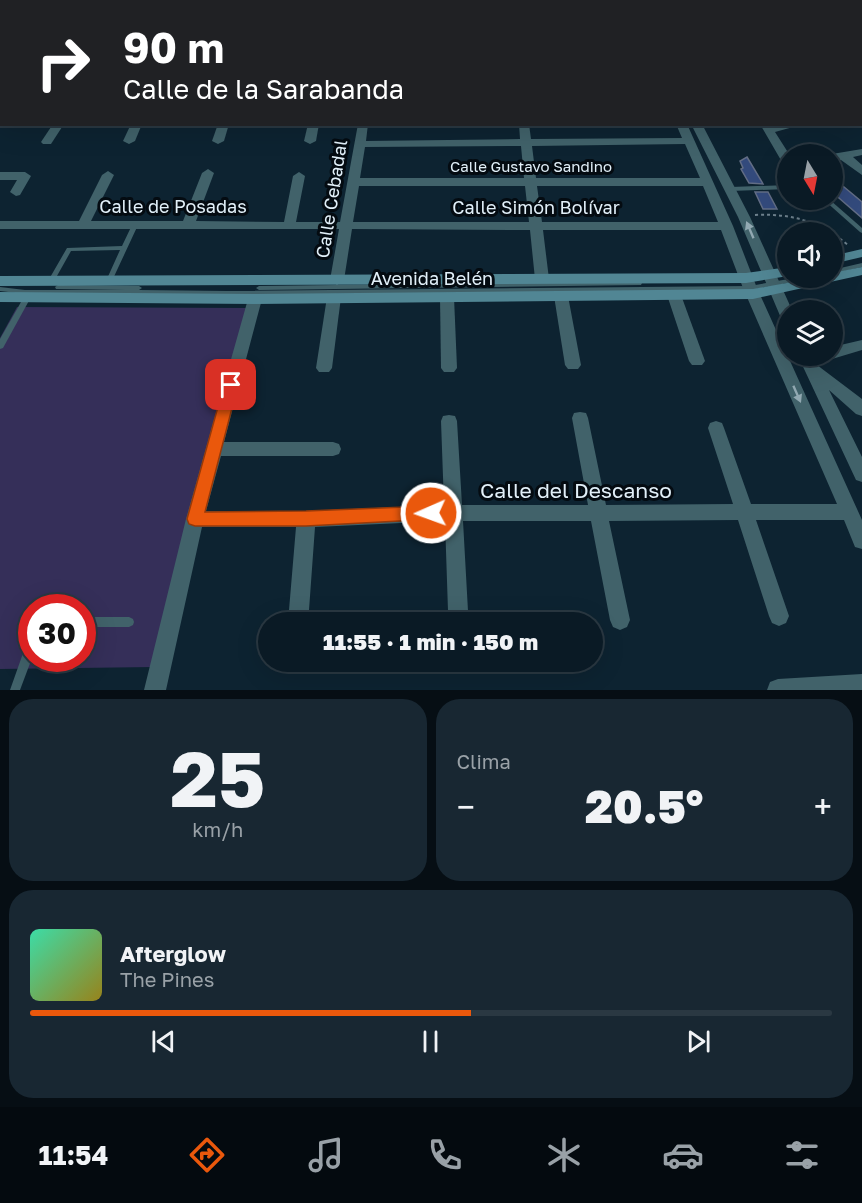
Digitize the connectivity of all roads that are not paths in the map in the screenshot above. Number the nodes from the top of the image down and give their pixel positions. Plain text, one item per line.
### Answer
1 (58, 126) edge
2 (136, 126) edge
3 (223, 126) edge
4 (314, 126) edge
5 (363, 126) edge
6 (524, 126) edge
7 (682, 126) edge
8 (697, 126) edge
9 (766, 127) edge
10 (47, 141) dead end
11 (129, 141) dead end
12 (218, 141) dead end
13 (310, 141) dead end
14 (689, 141) junction
15 (526, 142) junction
16 (359, 144) junction
17 (777, 144) edge
18 (862, 152) edge
19 (843, 156) edge
20 (843, 160) edge
21 (862, 171) edge
22 (208, 173) dead end
23 (108, 175) dead end
24 (0, 176) edge
25 (299, 176) dead end
26 (353, 182) junction
27 (531, 182) junction
28 (708, 182) junction
29 (777, 187) edge
30 (731, 189) junction
31 (16, 192) dead end
32 (838, 210) edge
33 (0, 225) edge
34 (83, 225) junction
35 (135, 225) junction
36 (188, 226) junction
37 (289, 226) junction
38 (346, 226) junction
39 (537, 226) junction
40 (727, 226) junction
41 (862, 231) edge
42 (124, 248) junction
43 (861, 258) edge
44 (843, 259) edge
45 (843, 265) edge
46 (862, 271) edge
47 (337, 279) junction
48 (542, 279) junction
49 (777, 279) edge
50 (0, 281) edge
51 (51, 281) junction
52 (109, 281) junction
53 (777, 281) edge
54 (777, 282) edge
55 (772, 283) junction
56 (749, 286) junction
57 (0, 288) edge
58 (674, 295) junction
59 (561, 296) junction
60 (0, 297) edge
61 (27, 297) junction
62 (334, 297) junction
63 (447, 297) junction
64 (255, 299) junction
65 (780, 300) edge
66 (4, 333) edge
67 (862, 345) edge
68 (0, 346) edge
69 (843, 350) edge
70 (697, 361) dead end
71 (573, 365) dead end
72 (815, 366) edge
73 (818, 366) edge
74 (324, 368) dead end
75 (449, 368) dead end
76 (862, 410) edge
77 (580, 418) dead end
78 (449, 421) dead end
79 (716, 428) dead end
80 (213, 449) junction
81 (333, 449) dead end
82 (862, 475) edge
83 (452, 513) junction
84 (744, 513) junction
85 (849, 513) junction
86 (600, 514) junction
87 (195, 519) junction
88 (306, 519) junction
89 (862, 542) edge
90 (299, 610) dead end
91 (458, 611) dead end
92 (779, 616) dead end
93 (620, 620) dead end
94 (96, 622) edge
95 (129, 622) dead end
96 (21, 672) edge
97 (862, 685) edge
98 (15, 690) edge
99 (155, 690) edge
100 (778, 690) edge

1 - 10 street
2 - 11 street
3 - 12 street
4 - 13 street
5 - 16 street, Calle Cebadal
6 - 15 street
7 - 14 street
8 - 30 street
9 - 17 street
14 - 15 street
14 - 28 street
15 - 16 street
15 - 27 street
16 - 26 street, Calle Cebadal
18 - 19 street
20 - 21 street
22 - 36 street
23 - 34 street
24 - 31 street
25 - 37 street
26 - 27 street, Calle Gustavo Sandino
26 - 38 street, Calle Cebadal
27 - 28 street, Calle Gustavo Sandino
27 - 39 street
28 - 40 street
29 - 30 lane
55 -> 30 street
32 - 41 lane
33 - 34 street, Calle de Posadas
34 - 35 street, Calle de Posadas
35 - 36 street, Calle de Posadas
35 - 42 lane
36 - 37 street, Calle de Posadas
37 - 38 street, Calle de Posadas
38 - 39 street, Calle Simón Bolívar
38 - 47 street, Calle Cebadal
39 - 40 street, Calle Simón Bolívar
39 - 48 street
40 - 56 street
42 - 51 lane
42 - 52 lane
43 - 44 main road
43 - 45 lane
46 - 55 main road, Avenida Belén
47 - 48 main road, Avenida Belén
47 - 52 main road, Avenida Belén
48 - 56 main road, Avenida Belén
49 - 55 main road, Avenida Belén
50 - 51 main road, Avenida Belén
51 - 52 main road, Avenida Belén
53 - 55 lane
54 - 55 lane
55 - 56 main road, Avenida Belén
55 - 65 street
56 - 57 lane
56 - 58 main road, Avenida Belén
56 -> 85 street
58 - 59 main road, Avenida Belén
58 - 70 street
59 - 63 main road, Avenida Belén
59 - 71 street
60 - 61 main road, Avenida Belén
61 - 64 main road, Avenida Belén
61 - 66 lane
62 - 63 main road, Avenida Belén
62 - 64 main road, Avenida Belén
62 - 74 street
63 - 75 street
64 - 80 street
66 - 68 lane
67 - 69 street
72 - 82 street
73 - 76 street
77 - 86 street
78 - 83 street
79 - 84 street
80 - 81 street
80 - 87 street
83 - 86 street, Calle del Descanso
83 - 88 street, Calle del Descanso
83 - 91 street
84 - 85 street, Calle del Descanso
84 - 86 street, Calle del Descanso
84 - 92 street
85 - 89 street
86 - 93 street
87 - 88 street, Calle del Descanso
87 - 99 street
88 - 90 street
94 - 95 lane
96 - 98 lane
97 - 100 street

